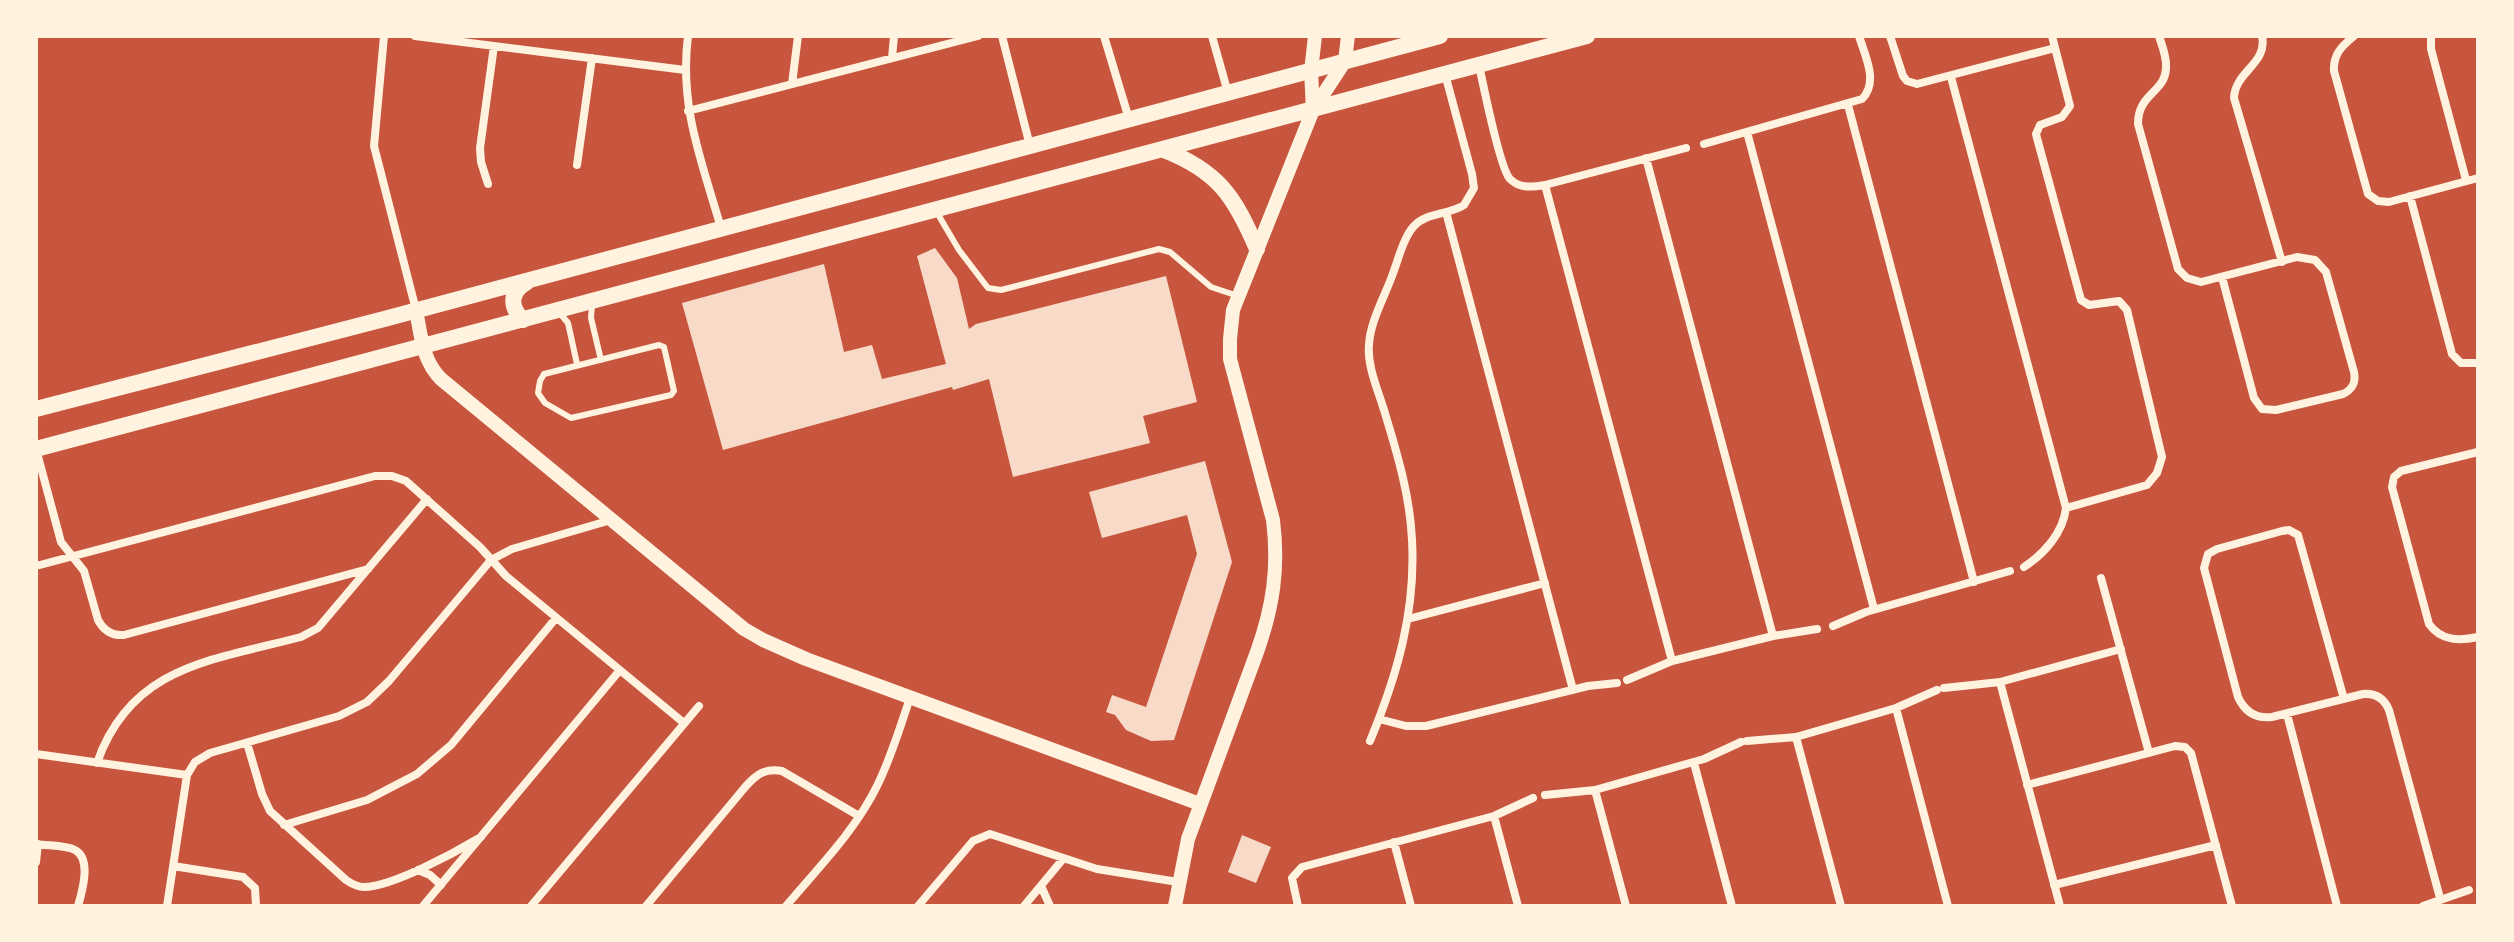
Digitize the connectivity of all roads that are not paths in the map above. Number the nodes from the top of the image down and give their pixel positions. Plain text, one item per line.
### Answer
1 (384, 36) edge
2 (415, 36) edge
3 (688, 36) edge
4 (798, 36) edge
5 (894, 36) edge
6 (978, 36) edge
7 (1002, 36) edge
8 (1104, 36) edge
9 (1212, 36) edge
10 (1315, 36) edge
11 (1348, 36) edge
12 (1440, 36) edge
13 (1587, 36) edge
14 (1859, 36) edge
15 (1890, 36) edge
16 (2052, 36) edge
17 (2159, 36) edge
18 (2262, 36) edge
19 (2354, 36) edge
20 (2431, 36) edge
21 (494, 46) junction
22 (2055, 48) junction
23 (592, 58) junction
24 (892, 58) junction
25 (1345, 61) junction
26 (1479, 65) junction
27 (685, 70) junction
28 (1311, 71) junction
29 (1445, 74) junction
30 (1951, 77) junction
31 (792, 84) junction
32 (1228, 93) junction
33 (1848, 105) junction
34 (1313, 110) junction
35 (688, 111) junction
36 (1129, 119) junction
37 (1747, 132) junction
38 (1704, 144) dead end
39 (1030, 146) junction
40 (1686, 148) dead end
41 (1164, 150) junction
42 (1646, 158) junction
43 (577, 165) dead end
44 (2478, 178) edge
45 (2466, 180) junction
46 (488, 184) dead end
47 (1545, 185) junction
48 (2410, 196) junction
49 (936, 211) junction
50 (1446, 212) junction
51 (721, 228) junction
52 (1257, 249) junction
53 (2282, 262) junction
54 (2222, 277) junction
55 (536, 278) junction
56 (1238, 296) junction
57 (593, 303) junction
58 (416, 310) junction
59 (558, 311) junction
60 (523, 320) junction
61 (423, 347) junction
62 (601, 360) junction
63 (2478, 363) edge
64 (577, 364) junction
65 (36, 409) edge
66 (36, 449) edge
67 (2478, 452) edge
68 (427, 499) junction
69 (2066, 508) junction
70 (611, 520) junction
71 (72, 556) junction
72 (491, 560) junction
73 (36, 566) edge
74 (2024, 567) dead end
75 (368, 569) junction
76 (2010, 571) dead end
77 (2101, 578) dead end
78 (1974, 582) junction
79 (1545, 583) junction
80 (1874, 609) junction
81 (556, 618) junction
82 (1408, 619) junction
83 (1833, 626) dead end
84 (1817, 629) dead end
85 (1773, 636) junction
86 (2477, 641) edge
87 (2121, 649) junction
88 (1672, 661) junction
89 (620, 670) junction
90 (1627, 680) dead end
91 (2000, 682) junction
92 (1617, 683) dead end
93 (1573, 690) junction
94 (910, 698) junction
95 (2344, 699) junction
96 (699, 706) dead end
97 (1896, 708) junction
98 (2287, 714) junction
99 (1379, 719) junction
100 (684, 723) junction
101 (1796, 737) junction
102 (1370, 741) dead end
103 (247, 743) junction
104 (2149, 753) junction
105 (36, 754) edge
106 (97, 763) junction
107 (1694, 763) junction
108 (187, 775) junction
109 (2027, 785) junction
110 (1595, 790) junction
111 (1545, 795) dead end
112 (1533, 798) dead end
113 (1200, 804) junction
114 (859, 816) junction
115 (1494, 816) junction
116 (284, 825) junction
117 (481, 837) junction
118 (1394, 842) junction
119 (37, 844) edge
120 (2216, 845) junction
121 (1063, 859) junction
122 (36, 862) edge
123 (173, 866) junction
124 (417, 870) junction
125 (1178, 882) junction
126 (441, 885) junction
127 (2054, 885) junction
128 (1041, 886) junction
129 (2469, 890) dead end
130 (2440, 898) junction
131 (78, 906) edge
132 (167, 906) edge
133 (256, 906) edge
134 (423, 906) edge
135 (531, 906) edge
136 (646, 906) edge
137 (786, 906) edge
138 (918, 906) edge
139 (1024, 906) edge
140 (1050, 906) edge
141 (1175, 906) edge
142 (1298, 906) edge
143 (1411, 906) edge
144 (1518, 906) edge
145 (1626, 906) edge
146 (1732, 906) edge
147 (1841, 906) edge
148 (1948, 906) edge
149 (2060, 906) edge
150 (2232, 906) edge
151 (2337, 906) edge
152 (2423, 906) edge

1 - 58 street
2 - 21 street
3 - 27 street
4 - 31 street
5 - 24 street
6 - 24 street
7 - 39 street
8 - 36 street
9 - 32 street
10 - 28 street
11 - 25 street
12 - 25 main road
13 - 26 main road
14 - 33 street
15 - 30 street
16 - 22 street
17 - 54 street
18 - 53 street
19 - 48 street
20 - 45 street
21 - 23 street
21 - 46 street
22 - 30 street
22 - 69 street
23 - 27 street
23 - 43 street
24 - 31 street
25 - 28 main road
25 - 34 street
26 - 29 main road
26 - 47 street
27 - 35 street
28 - 32 main road
28 - 34 street
29 - 34 main road
29 - 50 street
30 - 69 street
31 - 35 street
32 - 36 main road
33 - 37 street
33 - 78 street
34 - 41 main road
34 - 52 street
35 - 51 street
36 - 39 main road
37 - 38 street
37 - 80 street
39 - 51 main road
40 - 42 street
41 - 49 main road
41 - 52 main road
42 - 47 street
42 - 85 street
44 - 45 street
45 - 48 street
47 - 88 street
48 - 63 street
49 - 56 lane
49 - 57 main road
50 - 79 street
50 - 82 street
51 - 55 main road
52 - 56 street
53 - 54 street
53 - 54 street
55 - 58 main road
55 - 60 main road
56 - 113 street
57 - 59 main road
57 - 62 lane
58 - 61 street
58 - 65 main road
59 - 60 main road
59 - 64 lane
60 - 61 main road
61 - 66 main road
61 - 70 street
62 - 64 lane
62 - 64 lane
66 - 71 street
67 - 86 street
68 - 71 street
68 - 72 street
68 - 75 street
69 - 74 street
70 - 72 street
70 - 94 street
71 - 73 street
71 - 75 street
72 - 81 street
72 - 103 street
75 - 106 street
76 - 78 street
77 - 87 street
78 - 80 street
79 - 82 street
79 - 93 street
80 - 83 street
81 - 89 street
81 - 116 street
82 - 99 street
84 - 85 street
85 - 88 street
87 - 91 street
87 - 104 street
88 - 90 street
89 - 100 street
89 - 117 street
91 - 97 street
91 - 109 street
92 - 93 street
93 - 99 street
94 - 113 street
94 - 114 street
95 - 98 street
95 - 98 street
95 - 130 street
96 - 100 street
97 - 101 street
97 - 148 street
98 - 151 street
99 - 102 street
100 - 135 street
101 - 107 street
101 - 147 street
103 - 108 street
103 - 116 street
104 - 109 street
104 - 120 street
105 - 106 street
106 - 108 street
107 - 110 street
107 - 146 street
108 - 123 street
109 - 127 street
110 - 111 street
110 - 145 street
112 - 115 street
113 - 125 street
114 - 136 street
114 - 137 street
115 - 118 street
115 - 144 street
116 - 124 street
117 - 124 street
117 - 126 street
118 - 142 street
118 - 143 street
119 - 122 street
119 - 131 street
120 - 127 street
120 - 150 street
121 - 125 street
121 - 128 street
121 - 138 street
123 - 132 street
123 - 133 street
124 - 126 street
125 - 141 street
126 - 134 street
127 - 149 street
128 - 139 street
128 - 140 street
129 - 130 street
130 - 152 street

